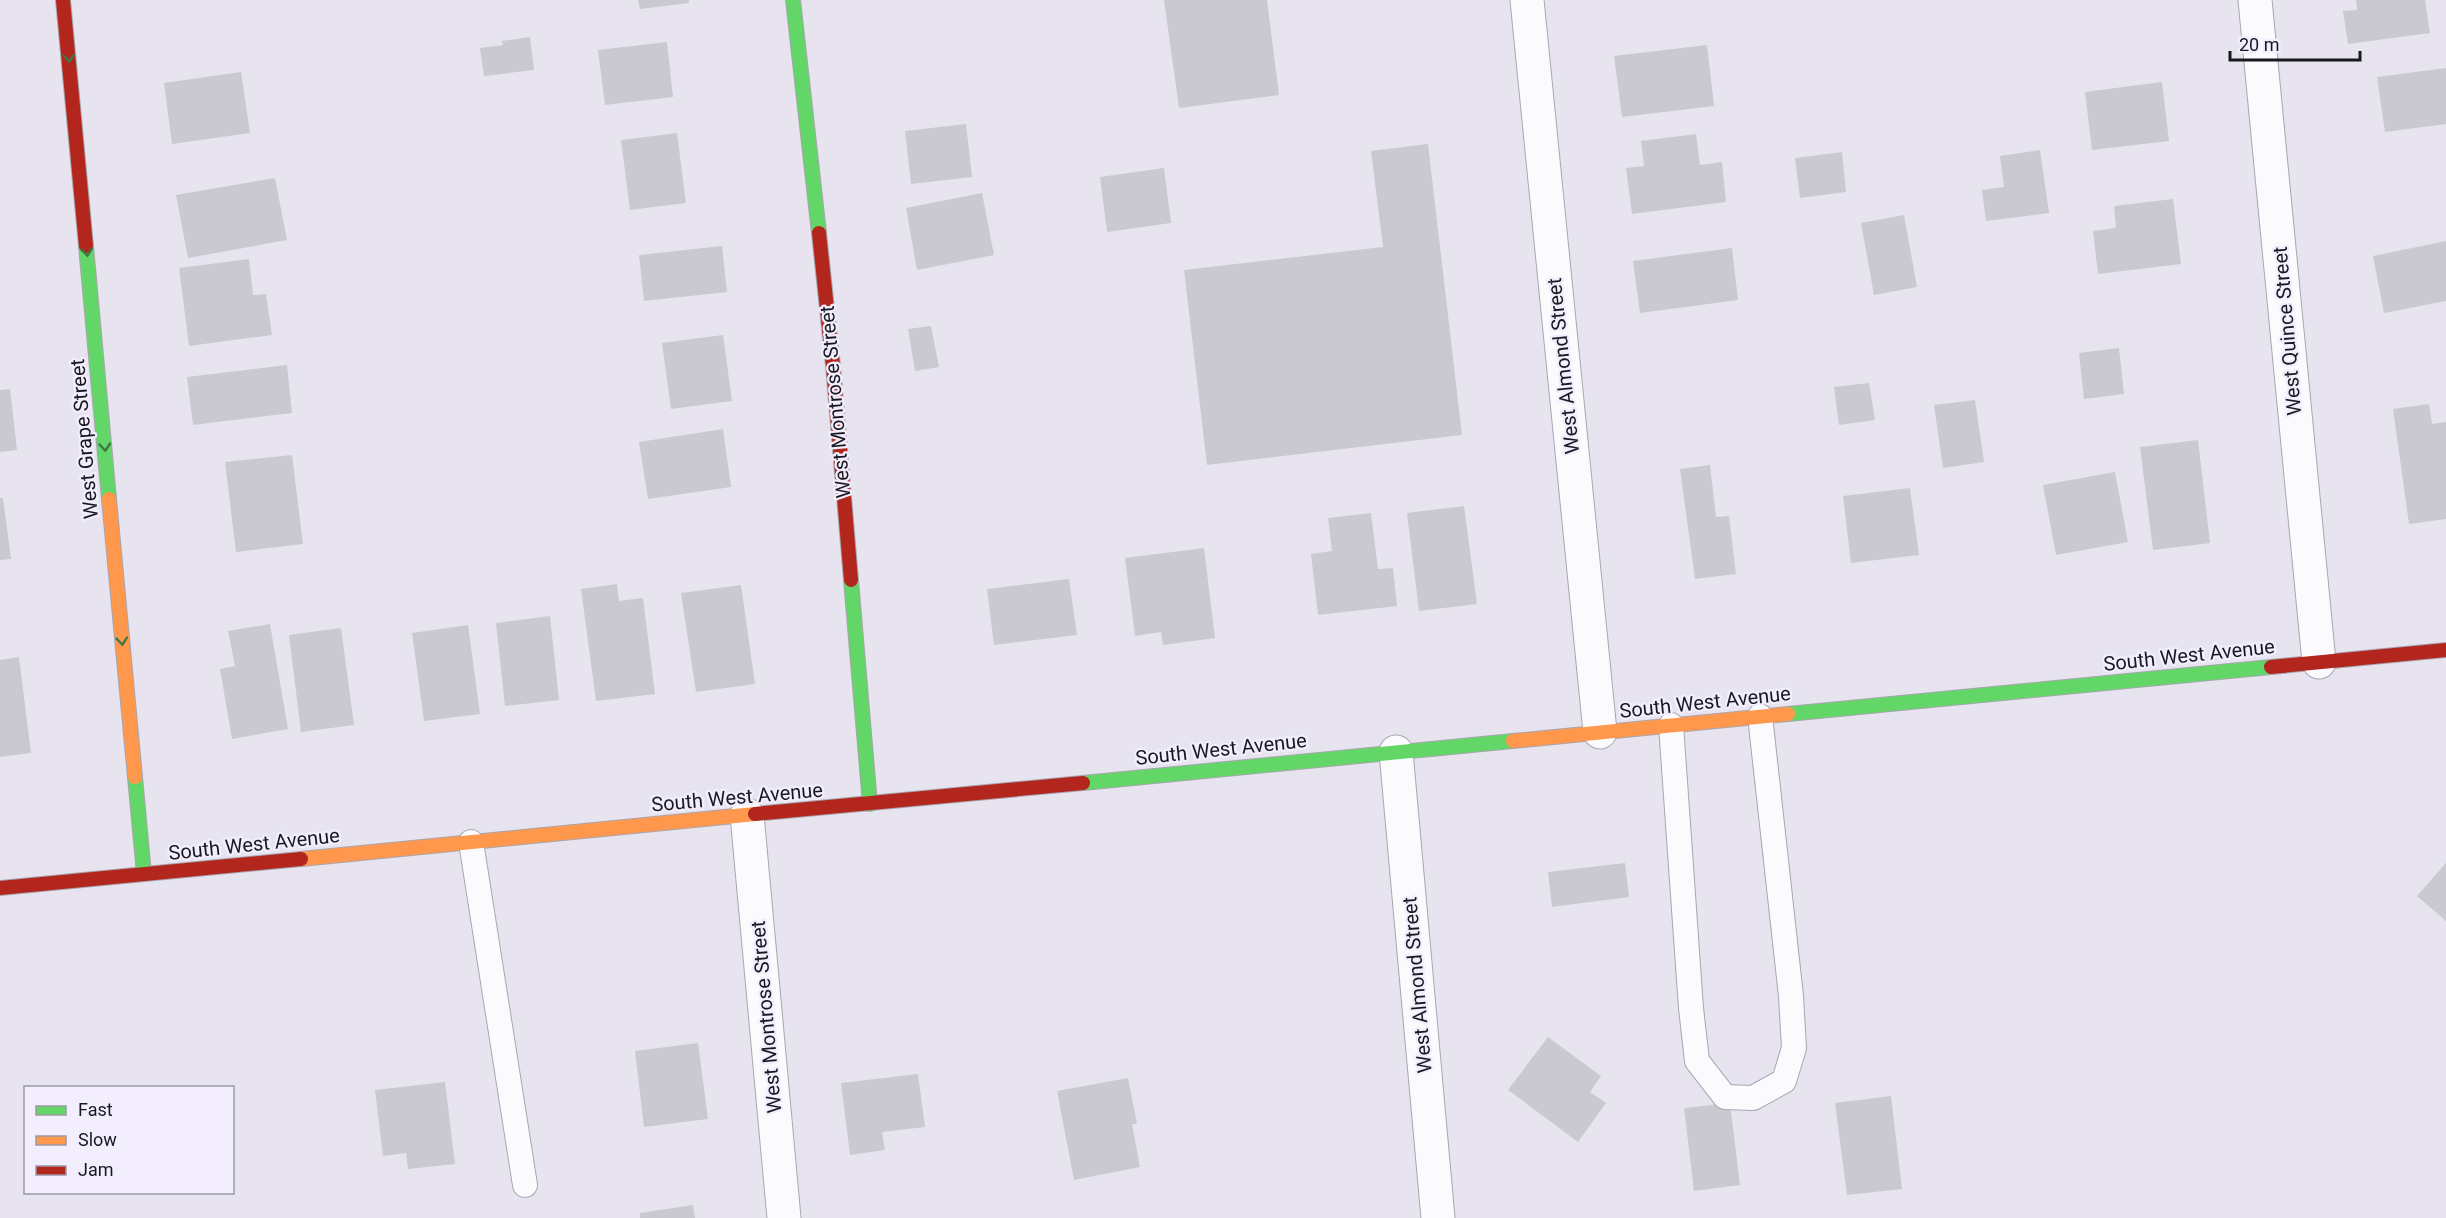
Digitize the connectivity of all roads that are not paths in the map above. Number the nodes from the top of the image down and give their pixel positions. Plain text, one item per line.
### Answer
1 (63, 0) edge
2 (793, 0) edge
3 (1527, 0) edge
4 (2255, 0) edge
5 (2446, 650) edge
6 (2319, 662) junction
7 (1760, 716) junction
8 (1671, 725) junction
9 (1600, 732) junction
10 (1396, 752) junction
11 (870, 804) junction
12 (747, 815) junction
13 (471, 842) junction
14 (144, 874) junction
15 (0, 888) edge
16 (525, 1185) dead end
17 (784, 1218) edge
18 (1438, 1218) edge

1 -> 14 street, West Grape Street
2 - 11 street, West Montrose Street
3 - 9 street, West Almond Street
4 - 6 street, West Quince Street
5 - 6 street, South West Avenue
6 - 7 street, South West Avenue
7 - 8 street, South West Avenue
7 - 8 lane
8 - 9 street, South West Avenue
9 - 10 street, South West Avenue
10 - 11 street, South West Avenue
10 - 18 street, West Almond Street
11 - 12 street, South West Avenue
12 - 13 street, South West Avenue
12 - 17 street, West Montrose Street
13 - 14 street, South West Avenue
13 - 16 lane
14 - 15 street, South West Avenue

